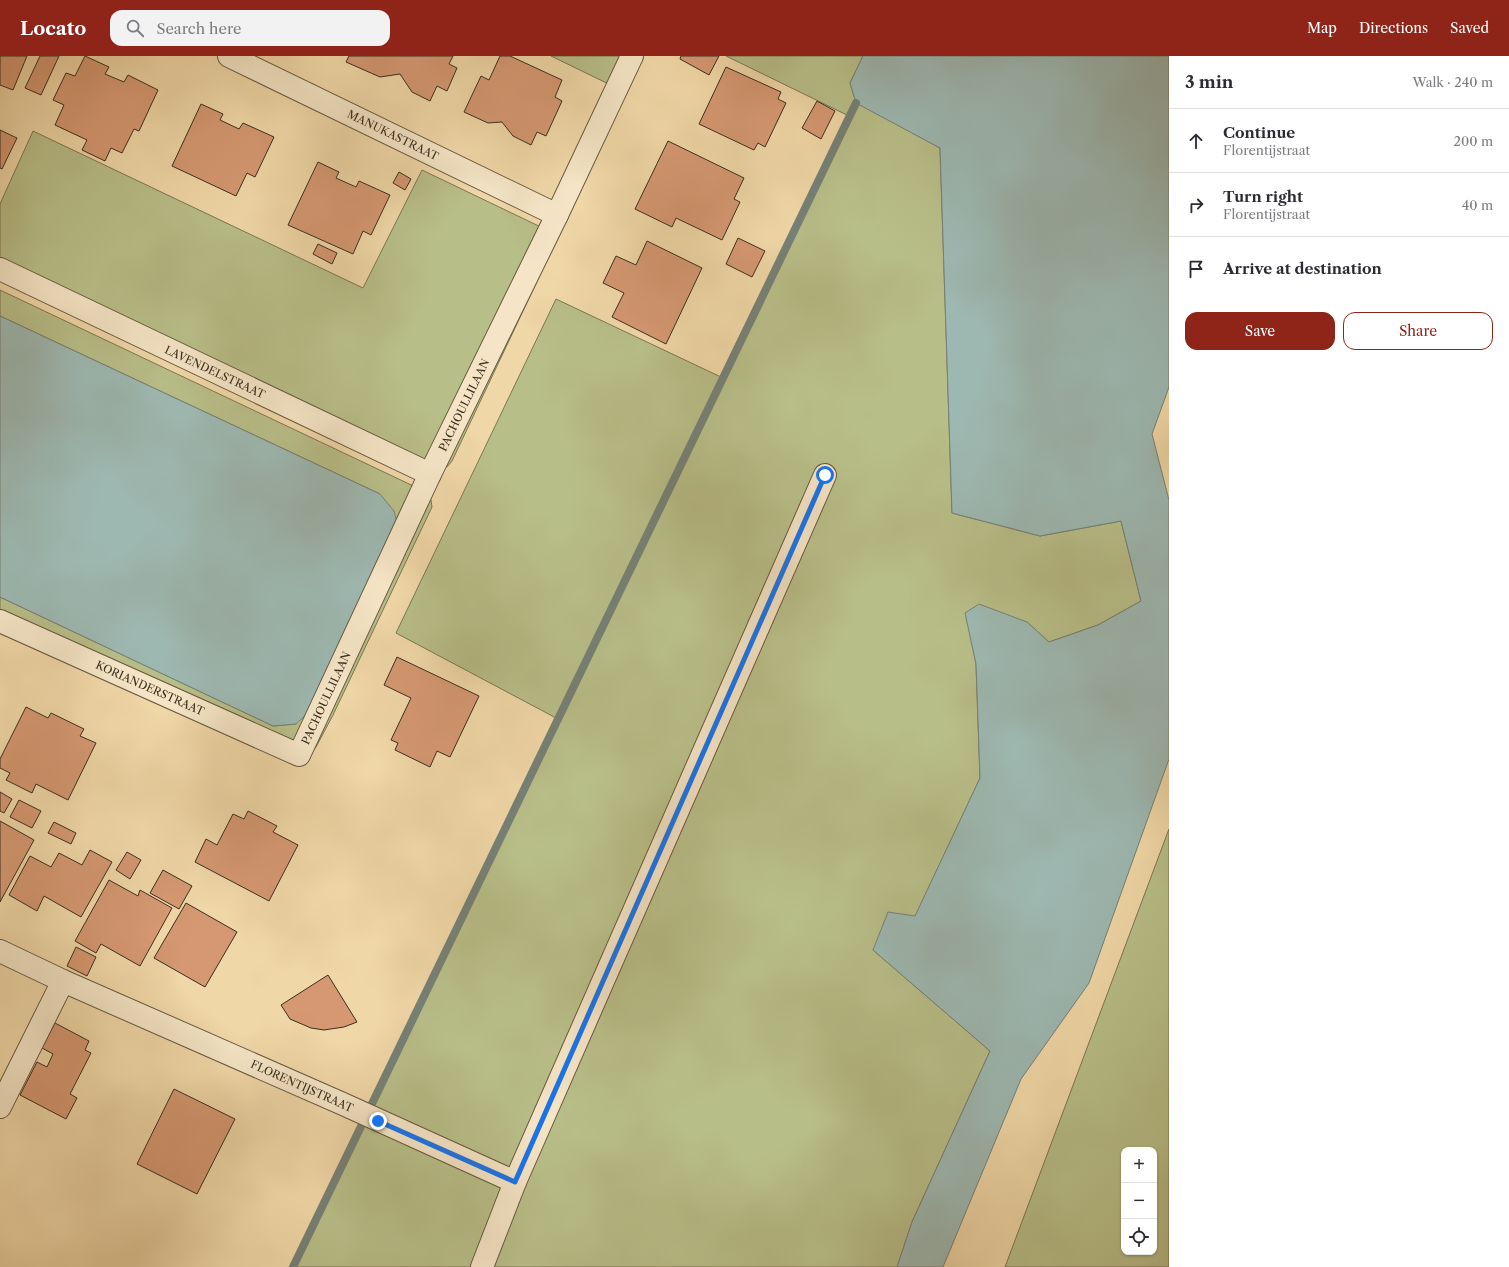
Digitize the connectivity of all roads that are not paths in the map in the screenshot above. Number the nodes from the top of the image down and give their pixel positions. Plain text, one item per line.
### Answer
1 (229, 56) edge
2 (632, 56) edge
3 (557, 215) junction
4 (0, 269) edge
5 (430, 474) junction
6 (825, 475) dead end
7 (0, 621) edge
8 (299, 755) joint
9 (0, 951) edge
10 (63, 981) junction
11 (0, 1107) edge
12 (515, 1182) junction
13 (482, 1267) edge

1 - 3 street, MANUKASTRAAT
2 - 3 street, PACHOULLILAAN
3 - 5 street, PACHOULLILAAN
4 - 5 street, LAVENDELSTRAAT
5 - 8 street, PACHOULLILAAN
6 - 12 street
7 - 8 street, KORIANDERSTRAAT
9 - 10 street, FLORENTIJSTRAAT
10 - 11 street
10 - 12 street, FLORENTIJSTRAAT
12 - 13 street

